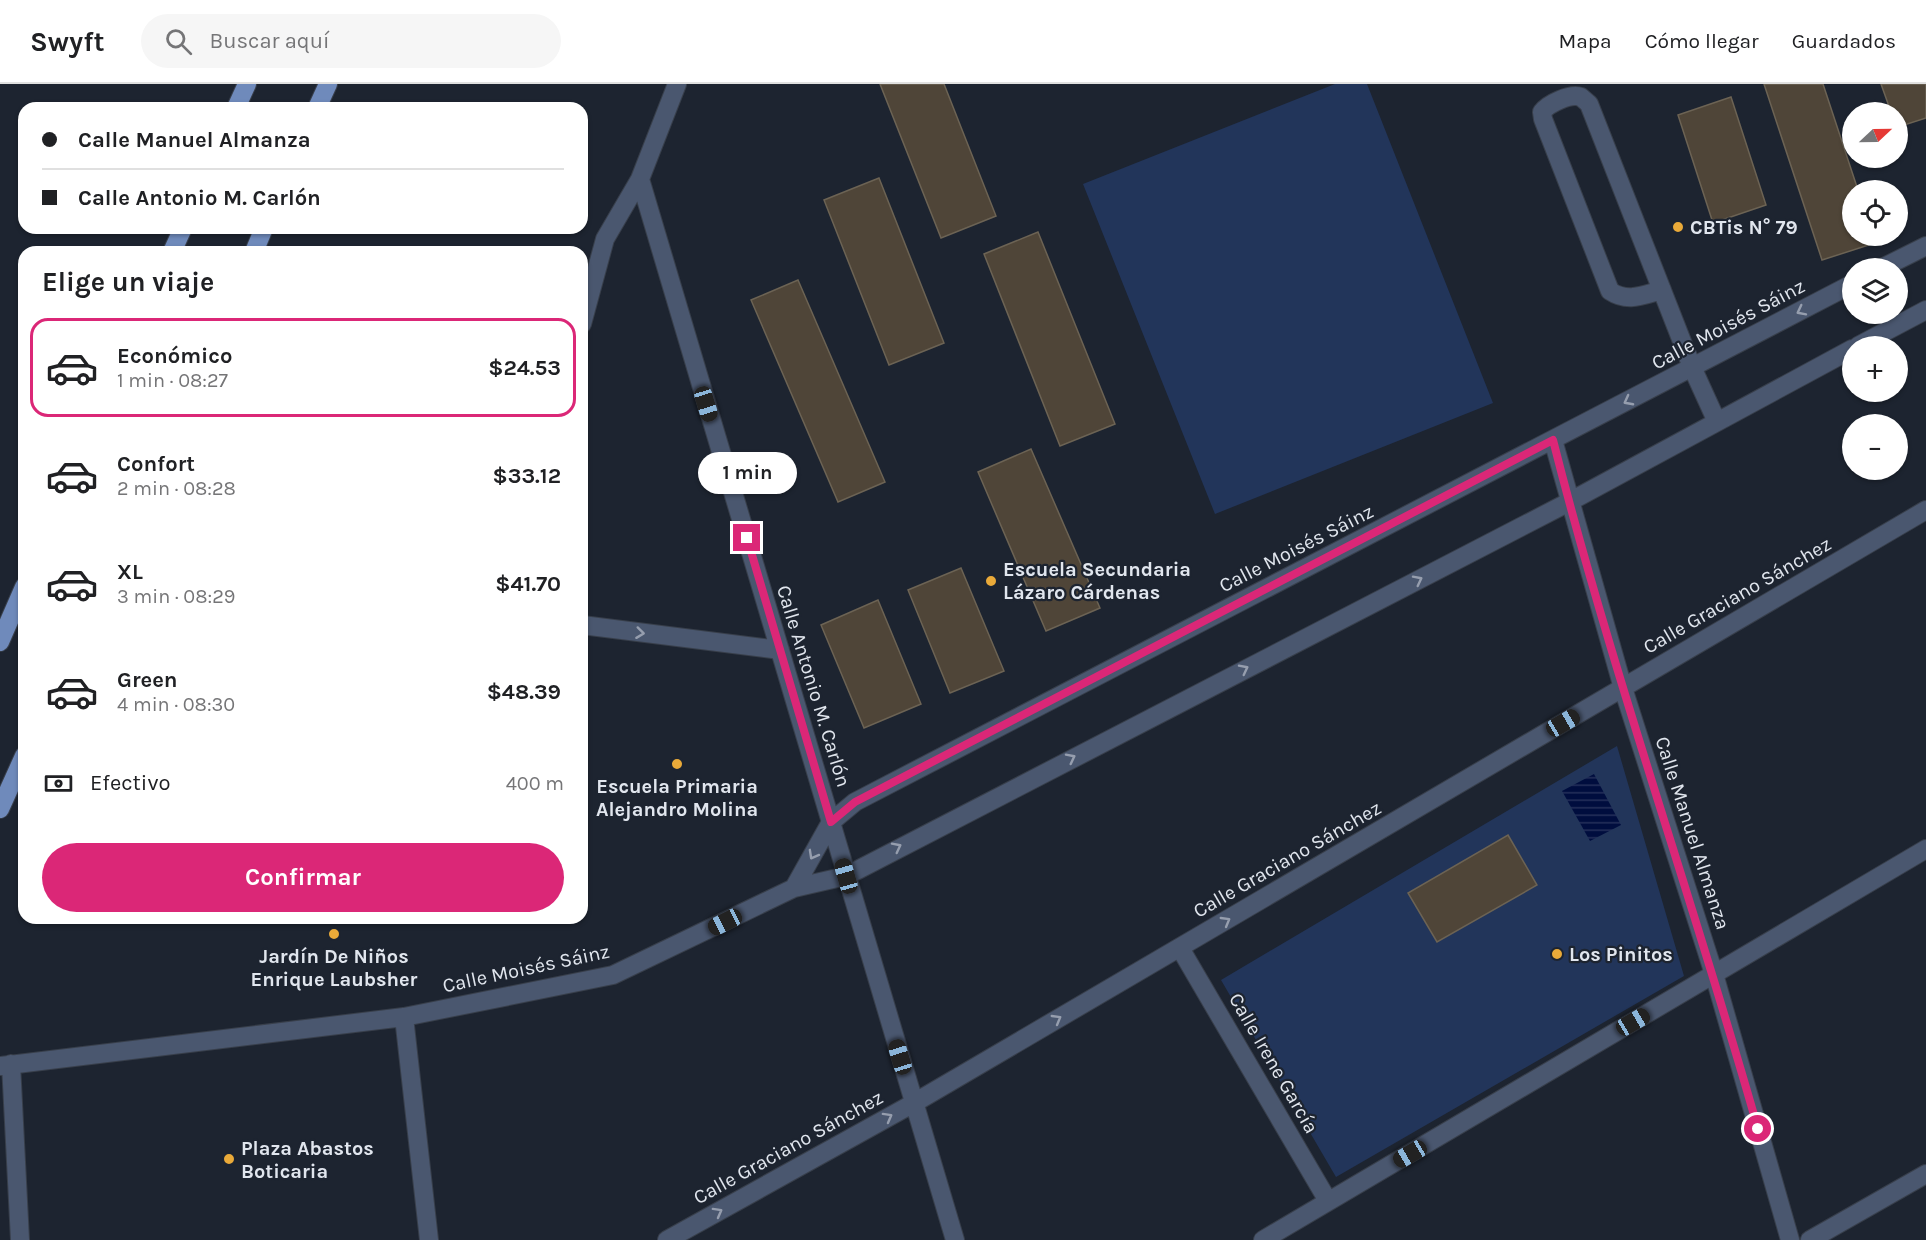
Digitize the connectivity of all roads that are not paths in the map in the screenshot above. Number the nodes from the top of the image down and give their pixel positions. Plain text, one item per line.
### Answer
1 (247, 84) edge
2 (328, 84) edge
3 (677, 84) edge
4 (239, 102) edge
5 (320, 102) edge
6 (640, 179) junction
7 (1926, 246) edge
8 (1902, 258) edge
9 (1842, 289) edge
10 (1662, 290) junction
11 (588, 302) edge
12 (1926, 310) edge
13 (1877, 336) edge
14 (1842, 354) edge
15 (1692, 368) junction
16 (1717, 422) junction
17 (1553, 440) junction
18 (1569, 502) junction
19 (1926, 510) edge
20 (18, 601) edge
21 (588, 626) edge
22 (0, 642) edge
23 (780, 650) junction
24 (1623, 688) junction
25 (18, 769) edge
26 (0, 808) edge
27 (831, 822) junction
28 (1926, 849) edge
29 (846, 876) junction
30 (794, 888) junction
31 (1180, 948) junction
32 (1714, 974) junction
33 (404, 1017) junction
34 (5, 1065) edge
35 (914, 1102) junction
36 (1926, 1174) edge
37 (1328, 1202) junction
38 (20, 1240) edge
39 (429, 1240) edge
40 (667, 1240) edge
41 (955, 1240) edge
42 (1263, 1240) edge
43 (1790, 1240) edge
44 (1810, 1240) edge

1 - 4 main road
2 - 5 main road
3 - 6 street
6 - 11 street
6 - 23 street, Calle Antonio M. Carlón
7 - 8 street
9 -> 15 street, Calle Moisés Sáinz
10 - 10 street
10 - 15 street
12 - 13 street
14 - 16 street, Calle Moisés Sáinz
15 - 16 street
15 -> 17 street, Calle Moisés Sáinz
16 - 18 street, Calle Moisés Sáinz
17 - 18 street, Calle Manuel Almanza
17 - 27 street, Calle Moisés Sáinz
18 - 24 street, Calle Manuel Almanza
29 -> 18 street, Calle Moisés Sáinz
19 - 24 street, Calle Graciano Sánchez
20 - 22 main road
21 -> 23 street
23 - 27 street, Calle Antonio M. Carlón
31 -> 24 street, Calle Graciano Sánchez
24 - 32 street, Calle Manuel Almanza
25 - 26 main road
27 - 29 street, Calle Antonio M. Carlón
27 -> 30 street, Calle Moisés Sáinz
28 - 32 street
29 - 30 street, Calle Moisés Sáinz
29 - 35 street, Calle Antonio M. Carlón
30 - 33 street, Calle Moisés Sáinz
35 -> 31 street, Calle Graciano Sánchez
31 - 37 street, Calle Irene García
32 - 37 street
32 - 43 street, Calle Manuel Almanza
33 - 34 street, Calle Moisés Sáinz
33 - 39 street
34 - 38 street
40 -> 35 street, Calle Graciano Sánchez
35 - 41 street, Calle Antonio M. Carlón
36 - 44 street
37 - 42 street

